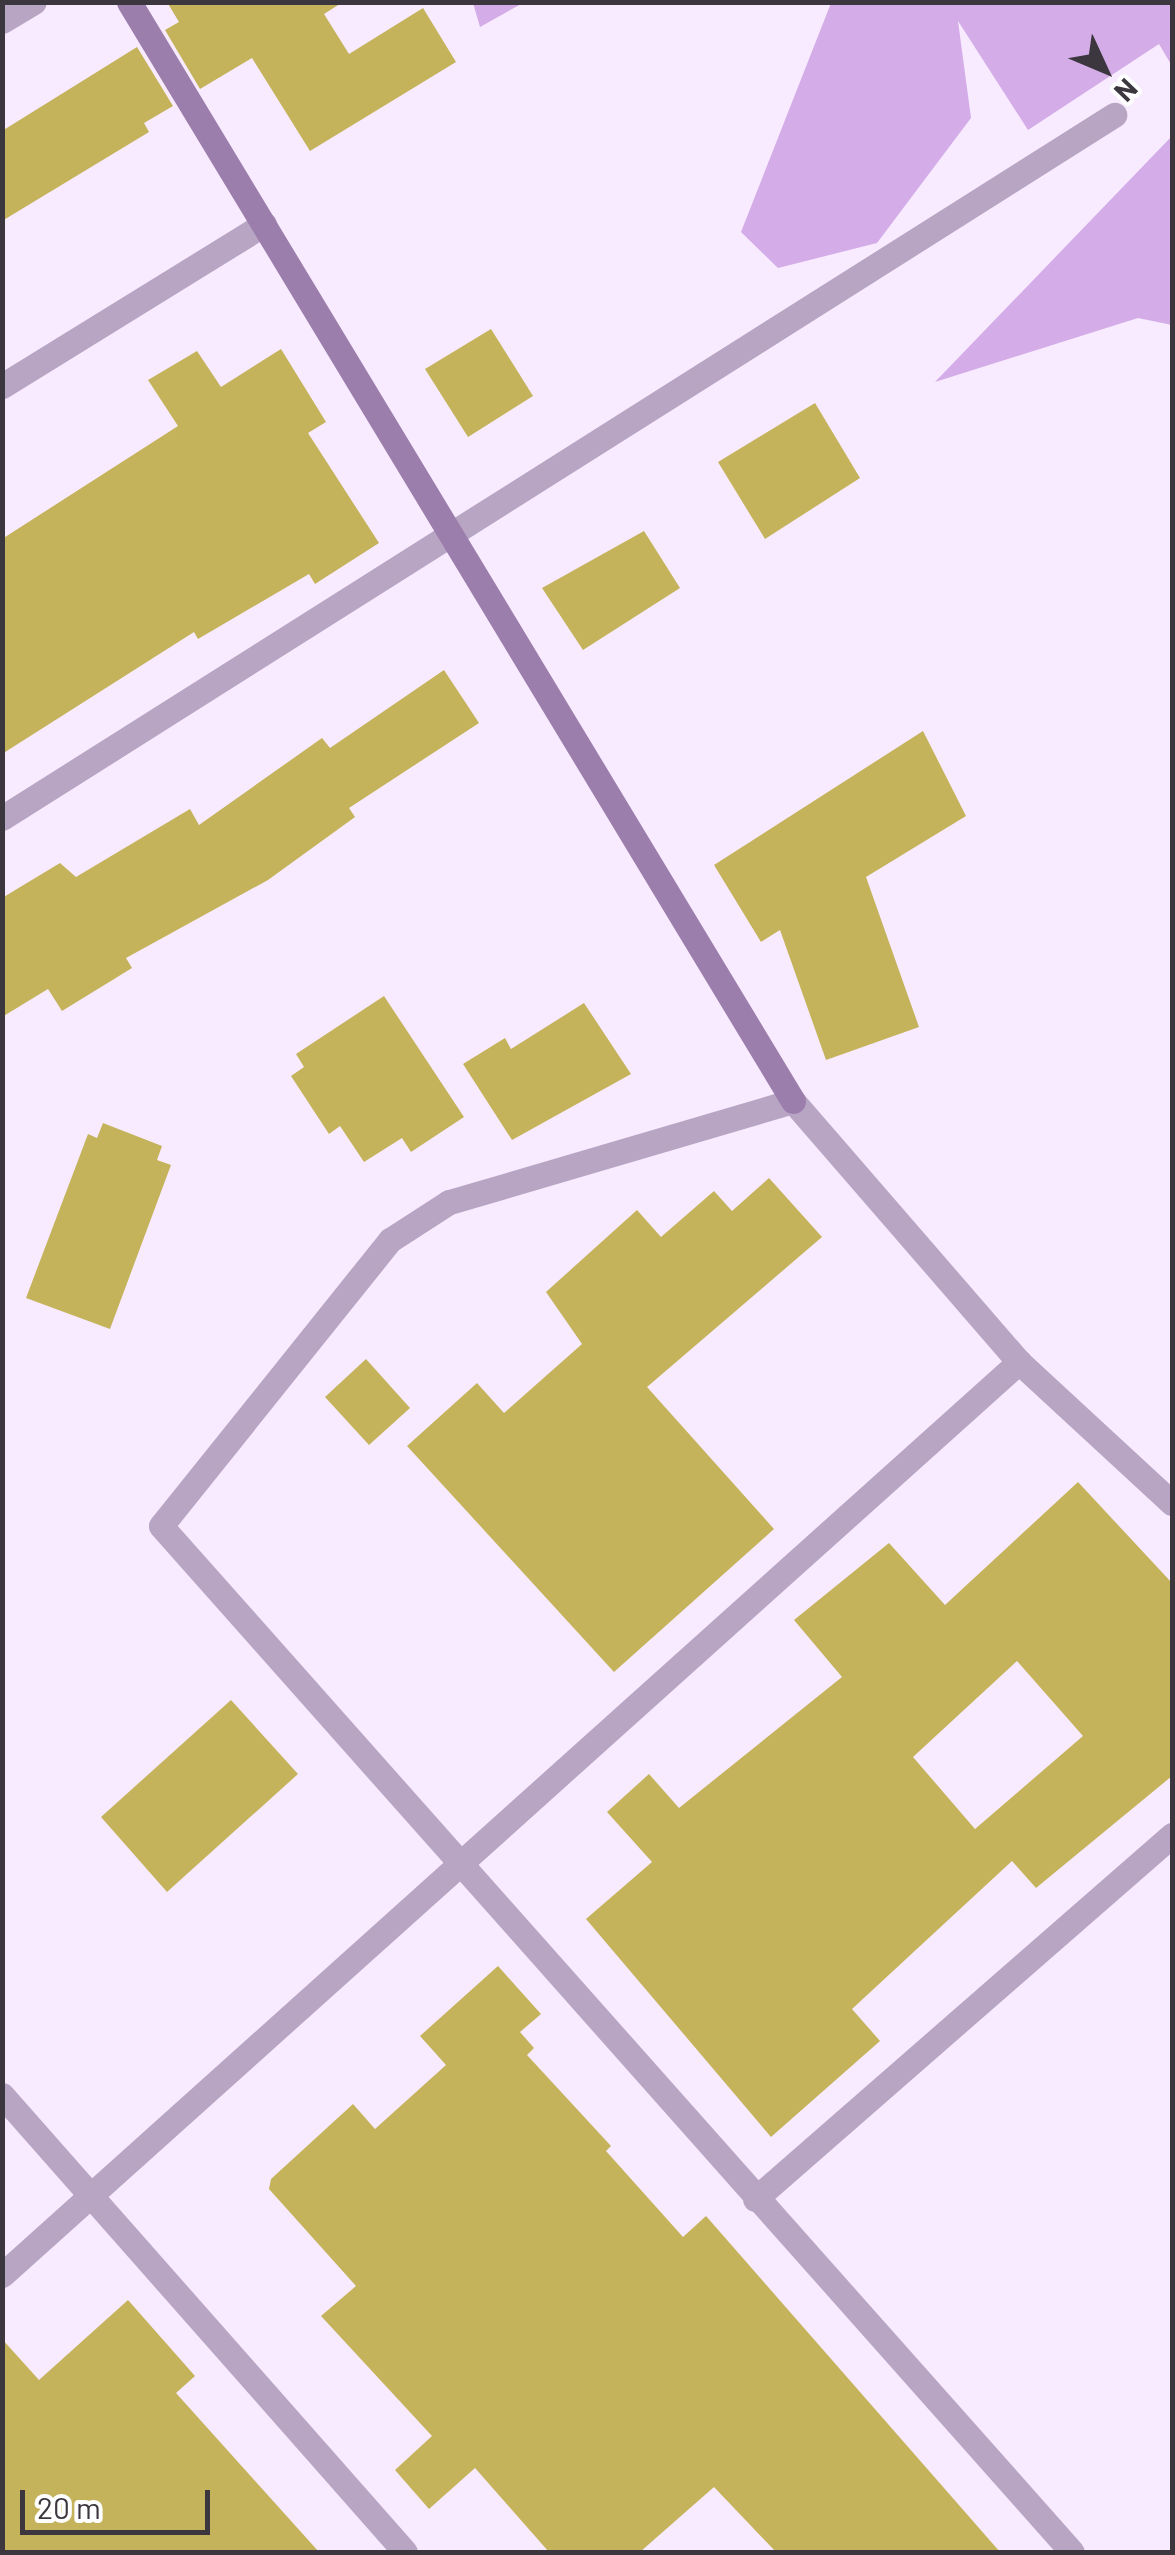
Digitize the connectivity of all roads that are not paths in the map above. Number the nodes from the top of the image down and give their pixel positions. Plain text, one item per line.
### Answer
1 (34, 2) edge
2 (128, 2) edge
3 (2, 22) edge
4 (1114, 115) dead end
5 (264, 224) junction
6 (2, 386) edge
7 (456, 535) junction
8 (2, 818) edge
9 (793, 1101) junction
10 (1020, 1362) junction
11 (1172, 1503) edge
12 (1172, 1835) edge
13 (459, 1866) junction
14 (2, 2095) edge
15 (93, 2196) junction
16 (755, 2199) junction
17 (2, 2276) edge
18 (405, 2552) edge
19 (1072, 2552) edge

1 - 3 street
2 - 5 street
4 - 7 street
5 - 6 street
5 - 7 street
7 - 8 street
7 - 9 street
9 - 10 street
9 - 13 street
10 - 11 street
10 - 13 street
12 - 16 street
13 - 15 street
13 - 16 street
14 - 15 street
15 - 17 street
15 - 18 street
16 - 19 street

